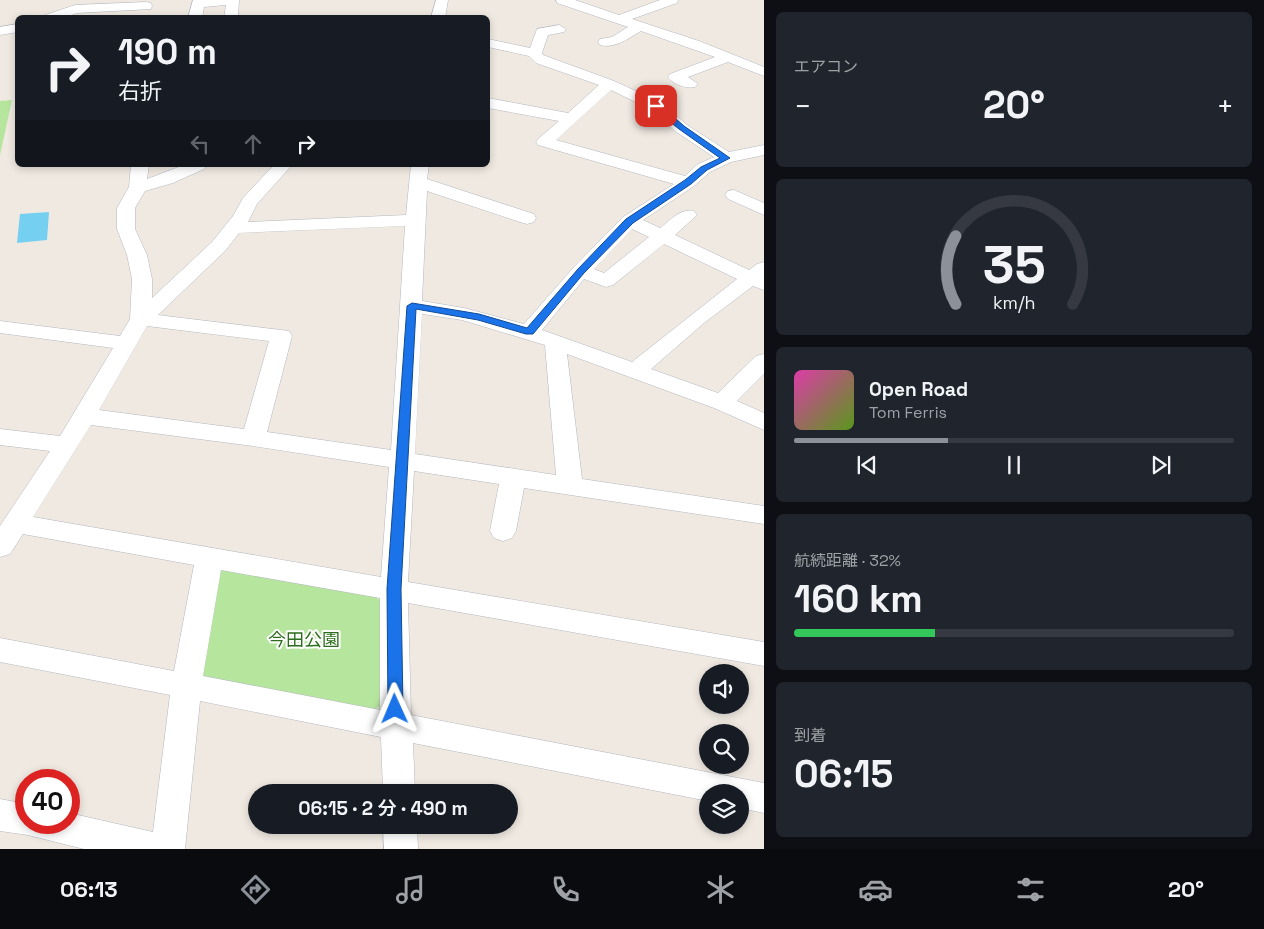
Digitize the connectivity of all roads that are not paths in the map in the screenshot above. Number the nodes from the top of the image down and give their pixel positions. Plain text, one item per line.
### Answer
1 (442, 0) edge
2 (562, 0) edge
3 (672, 0) edge
4 (146, 8) edge
5 (58, 15) edge
6 (196, 15) edge
7 (231, 15) edge
8 (439, 15) edge
9 (620, 19) junction
10 (639, 26) junction
11 (15, 28) edge
12 (559, 29) dead end
13 (0, 31) edge
14 (490, 42) edge
15 (605, 42) dead end
16 (535, 53) junction
17 (729, 57) junction
18 (764, 58) edge
19 (748, 65) junction
20 (764, 72) edge
21 (609, 84) junction
22 (690, 84) dead end
23 (490, 104) edge
24 (571, 118) junction
25 (764, 136) edge
26 (733, 146) junction
27 (764, 150) edge
28 (140, 167) edge
29 (194, 167) edge
30 (281, 167) edge
31 (419, 174) edge
32 (688, 182) junction
33 (138, 187) junction
34 (734, 195) dead end
35 (764, 210) edge
36 (688, 215) dead end
37 (527, 218) dead end
38 (415, 220) junction
39 (630, 221) junction
40 (234, 228) junction
41 (662, 236) junction
42 (581, 271) junction
43 (760, 276) edge
44 (412, 306) junction
45 (141, 319) junction
46 (0, 327) edge
47 (529, 332) junction
48 (555, 342) junction
49 (126, 343) junction
50 (764, 361) edge
51 (636, 370) junction
52 (722, 403) junction
53 (84, 416) junction
54 (764, 422) edge
55 (0, 437) edge
56 (254, 438) junction
57 (67, 445) junction
58 (402, 460) junction
59 (513, 477) junction
60 (570, 485) junction
61 (764, 516) edge
62 (503, 531) dead end
63 (6, 534) edge
64 (209, 558) junction
65 (394, 589) junction
66 (0, 650) edge
67 (764, 654) edge
68 (186, 686) junction
69 (396, 727) junction
70 (399, 784) edge
71 (699, 785) edge
72 (749, 795) edge
73 (764, 798) edge
74 (0, 815) edge
75 (15, 818) edge
76 (80, 832) edge
77 (400, 834) edge
78 (156, 849) edge
79 (168, 849) edge
80 (401, 849) edge

1 - 8 street
2 - 9 street
3 - 9 street
4 - 5 street
6 - 7 street
9 - 10 street
10 - 15 street
10 - 17 street
11 - 13 street
12 - 16 street
14 - 16 street
16 - 21 street
17 - 19 street
17 - 22 street
18 - 19 street
19 - 20 street
21 - 24 street
21 - 26 street
23 - 24 street
24 - 32 street
25 - 26 street
26 - 27 street
26 - 32 street
28 - 33 street
29 - 33 street
30 - 40 street
31 - 37 street
31 - 38 street
32 - 39 street
33 - 45 street
34 - 35 street
36 - 41 street
38 - 40 street
38 - 44 street
39 - 41 street
39 - 42 street
40 - 45 street
41 - 42 street
41 - 43 street
42 - 47 street
43 - 51 street
44 - 47 street
44 - 58 street
45 - 49 street
45 - 56 street
46 - 49 street
47 - 48 street
48 - 51 street
48 - 60 street
49 - 53 street
50 - 52 street
51 - 52 street
52 - 54 street
53 - 56 street
53 - 57 street
55 - 57 street
56 - 58 street
57 - 63 street
58 - 59 street
58 - 65 street
59 - 60 street
59 - 62 street
60 - 61 street
63 - 64 street
64 - 65 street
64 - 68 street
65 - 67 street
65 - 69 street
66 - 68 street
68 - 69 street
68 - 79 street
69 - 70 street
69 - 71 street
72 - 73 street
74 - 75 street
76 - 78 street
77 - 80 street

